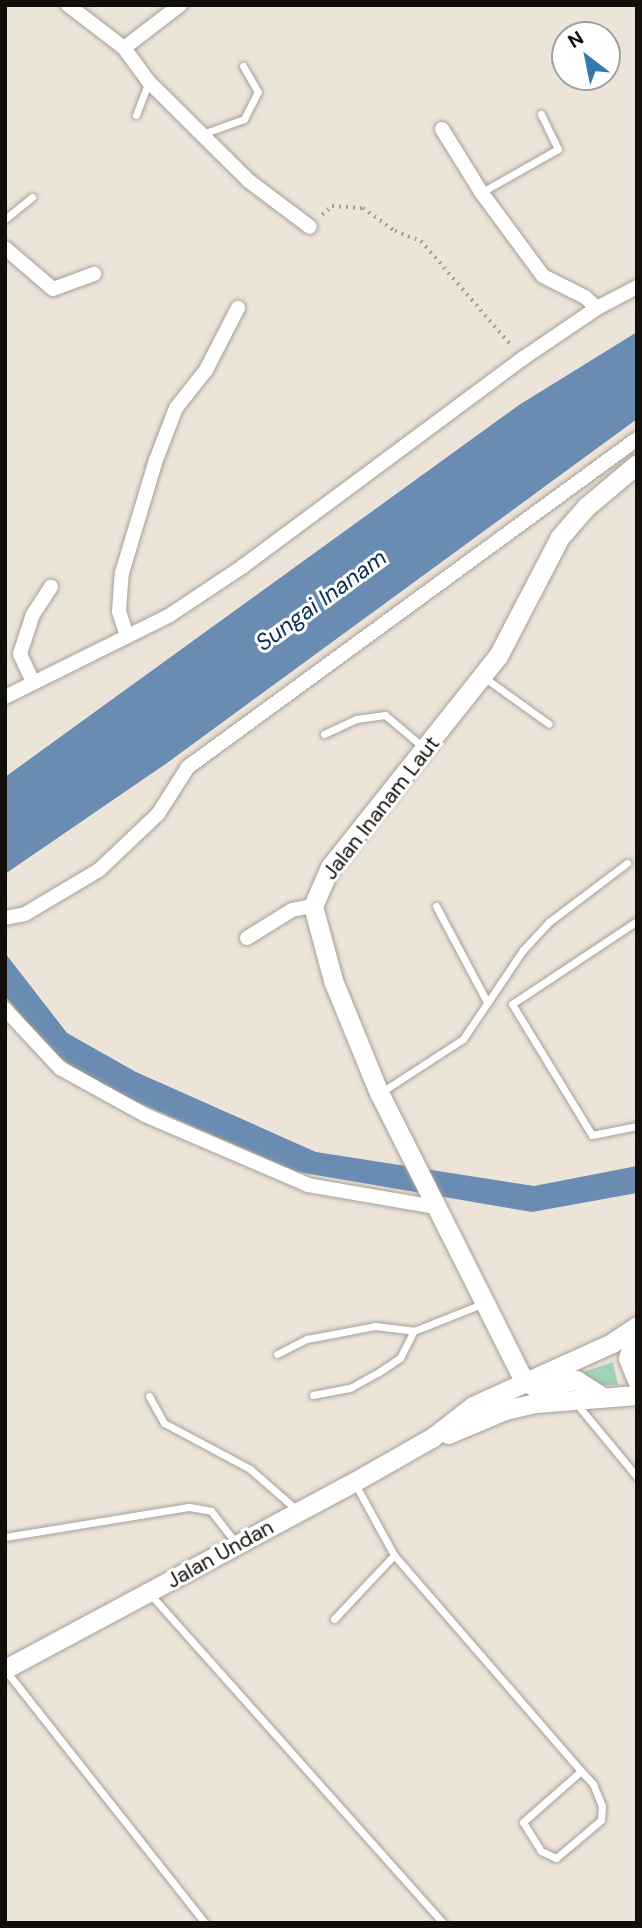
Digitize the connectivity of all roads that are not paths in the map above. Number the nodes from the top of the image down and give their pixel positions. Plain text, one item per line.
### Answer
1 (68, 5) edge
2 (180, 5) edge
3 (124, 48) junction
4 (243, 66) dead end
5 (149, 82) junction
6 (541, 114) dead end
7 (136, 115) dead end
8 (442, 129) dead end
9 (205, 133) junction
10 (481, 192) junction
11 (32, 197) dead end
12 (5, 219) edge
13 (304, 224) road end
14 (5, 248) edge
15 (93, 274) dead end
16 (637, 287) edge
17 (597, 308) junction
18 (238, 309) dead end
19 (637, 439) edge
20 (637, 464) edge
21 (51, 587) dead end
22 (127, 636) junction
23 (482, 676) junction
24 (33, 682) junction
25 (5, 697) edge
26 (549, 724) dead end
27 (324, 734) dead end
28 (425, 748) junction
29 (627, 863) dead end
30 (313, 906) junction
31 (436, 906) dead end
32 (5, 918) edge
33 (637, 921) edge
34 (247, 938) dead end
35 (487, 1002) junction
36 (5, 1009) edge
37 (379, 1093) junction
38 (637, 1126) edge
39 (435, 1207) junction
40 (484, 1302) junction
41 (637, 1327) edge
42 (414, 1331) junction
43 (277, 1354) dead end
44 (637, 1380) edge
45 (524, 1381) junction
46 (313, 1395) dead end
47 (637, 1395) edge
48 (149, 1396) dead end
49 (601, 1396) junction
50 (573, 1399) junction
51 (433, 1437) junction
52 (637, 1476) edge
53 (354, 1482) junction
54 (298, 1511) junction
55 (5, 1537) edge
56 (237, 1544) junction
57 (394, 1555) junction
58 (148, 1592) junction
59 (334, 1619) dead end
60 (5, 1670) edge
61 (581, 1770) junction
62 (205, 1923) edge
63 (443, 1923) edge

1 - 3 street
2 - 3 street
3 - 5 street
4 - 9 lane
5 - 7 lane
5 - 9 street
6 - 10 lane
8 - 10 street
9 - 13 street
10 - 17 street
11 - 12 lane
14 - 15 street
16 - 17 street
17 - 22 street
18 - 22 street
19 - 32 street
20 - 23 street, Jalan Inanam Laut
21 - 24 street
22 - 24 street
23 - 26 lane
23 - 28 street, Jalan Inanam Laut
24 - 25 street
27 - 28 lane
28 - 30 street, Jalan Inanam Laut
29 - 35 lane
30 - 34 street
30 - 37 street
31 - 35 lane
33 - 38 lane
35 - 37 lane
36 - 39 street
37 - 39 street
39 - 40 street
40 - 42 lane
40 - 45 street
41 - 44 street, Jalan Undan
41 - 45 street, Jalan Undan
42 - 43 lane
42 - 46 lane
45 - 49 street
45 - 51 street, Jalan Undan
47 - 49 street, Jalan Undan
48 - 54 lane
49 - 50 street, Jalan Undan
50 - 51 street, Jalan Undan
50 - 52 lane
51 - 53 street, Jalan Undan
53 - 54 street, Jalan Undan
53 - 57 lane
54 - 56 street, Jalan Undan
55 - 56 lane
56 - 58 street, Jalan Undan
57 - 59 lane
57 - 61 lane
58 - 60 street, Jalan Undan
58 - 63 lane
60 - 62 lane
61 - 61 lane

